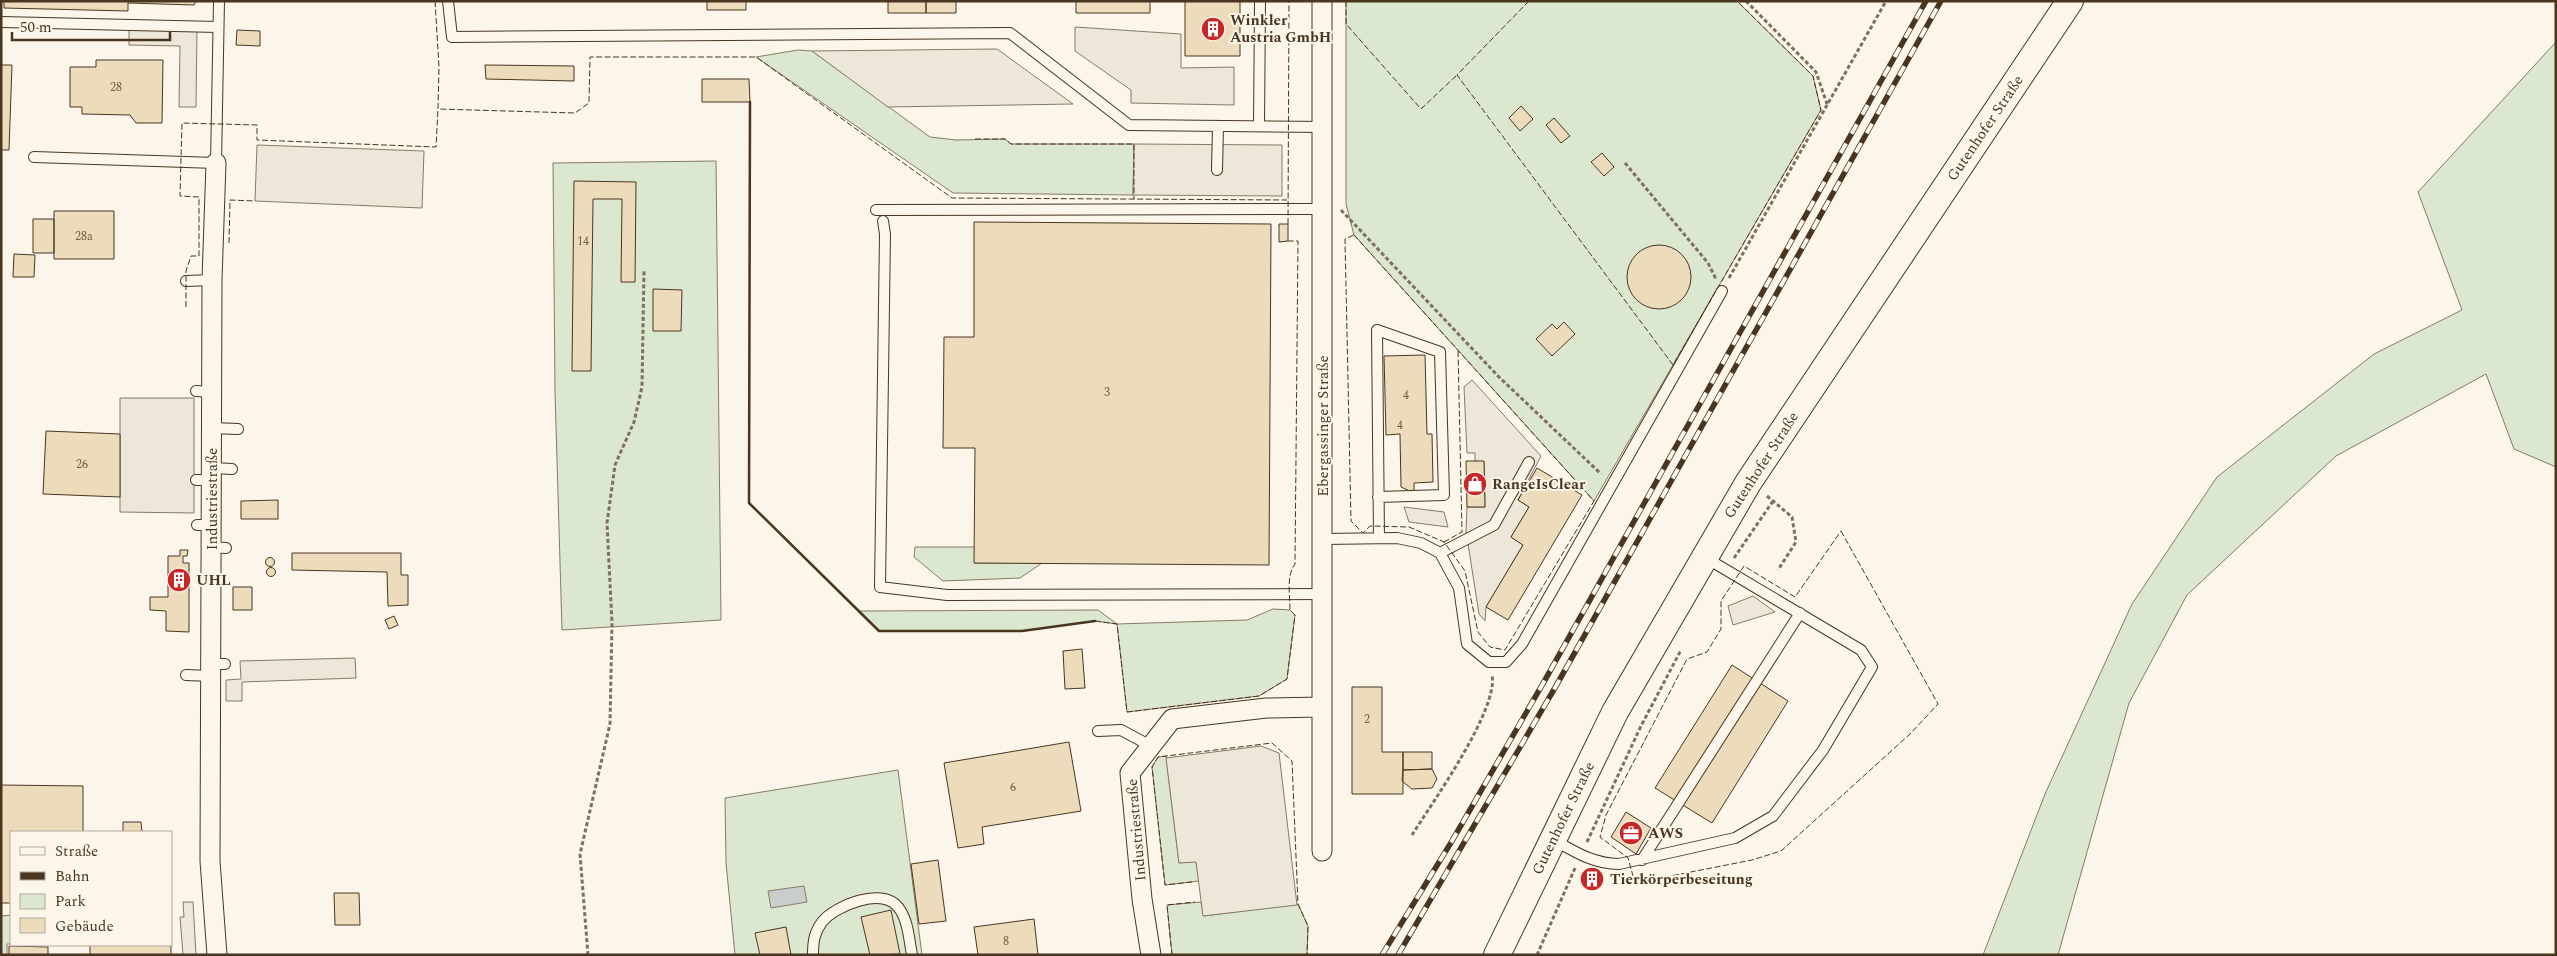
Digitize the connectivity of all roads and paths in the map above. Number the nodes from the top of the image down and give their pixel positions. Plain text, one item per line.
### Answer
1 (219, 1) edge
2 (448, 1) edge
3 (1260, 1) edge
4 (1322, 1) edge
5 (1746, 1) edge
6 (1886, 1) edge
7 (2070, 1) edge
8 (1, 22) edge
9 (218, 27) junction
10 (1827, 104) junction
11 (1218, 126) junction
12 (1259, 126) junction
13 (1323, 126) junction
14 (34, 156) dead end
15 (216, 163) junction
16 (1625, 163) dead end
17 (1218, 170) dead end
18 (1323, 209) junction
19 (876, 210) dead end
20 (883, 220) dead end
21 (644, 271) dead end
22 (212, 280) junction
23 (186, 281) dead end
24 (1722, 291) junction
25 (212, 428) junction
26 (238, 429) dead end
27 (1529, 462) dead end
28 (232, 469) dead end
29 (206, 476) junction
30 (1748, 483) junction
31 (1612, 485) junction
32 (1378, 497) junction
33 (1773, 501) junction
34 (1379, 538) junction
35 (1322, 539) junction
36 (1440, 553) junction
37 (1704, 557) junction
38 (1728, 570) junction
39 (1778, 570) dead end
40 (1322, 594) junction
41 (1800, 613) junction
42 (1683, 645) dead end
43 (1489, 662) junction
44 (216, 668) junction
45 (186, 675) dead end
46 (1321, 707) junction
47 (1098, 731) dead end
48 (1151, 746) junction
49 (1412, 835) dead end
50 (1553, 840) junction
51 (1322, 851) dead end
52 (1581, 855) junction
53 (1642, 860) junction
54 (217, 955) edge
55 (588, 955) edge
56 (813, 955) edge
57 (912, 955) edge
58 (1151, 955) edge
59 (1497, 955) edge
60 (1537, 955) edge

1 - 9 lane
2 - 11 lane
3 - 12 lane
4 - 13 street, Ebergassinger Straße
5 - 10 path
6 - 10 path
7 - 30 street, Gutenhofer Straße
8 - 9 lane
9 - 15 lane
10 - 24 path
11 - 12 lane
11 - 17 lane
12 - 13 lane
13 - 18 street, Ebergassinger Straße
14 - 15 lane
15 - 22 street, Industriestraße
16 - 24 path
18 - 19 lane
18 - 31 path
18 - 35 street, Ebergassinger Straße
20 - 40 lane
21 - 55 path
22 - 23 lane
22 - 25 street, Industriestraße
24 - 31 lane
25 - 26 lane
25 - 29 street, Industriestraße
27 - 36 lane
28 - 29 lane
29 - 44 street, Industriestraße
30 - 33 path
30 - 37 street, Gutenhofer Straße
31 - 43 lane
32 - 32 lane
32 - 34 lane
33 - 38 path
33 - 39 path
34 - 35 lane
34 - 36 lane
35 - 40 street, Ebergassinger Straße
36 - 43 lane
37 - 38 lane
37 - 50 street, Gutenhofer Straße
38 - 41 lane
40 - 46 street, Ebergassinger Straße
41 - 53 lane
41 - 53 lane
42 - 52 path
43 - 49 path
44 - 45 lane
44 - 54 street, Industriestraße
46 - 48 street, Industriestraße
46 - 51 street, Ebergassinger Straße
47 - 48 lane
48 - 58 street, Industriestraße
50 - 52 lane
50 - 59 street, Gutenhofer Straße
52 - 53 lane
52 - 60 path
56 - 57 lane

